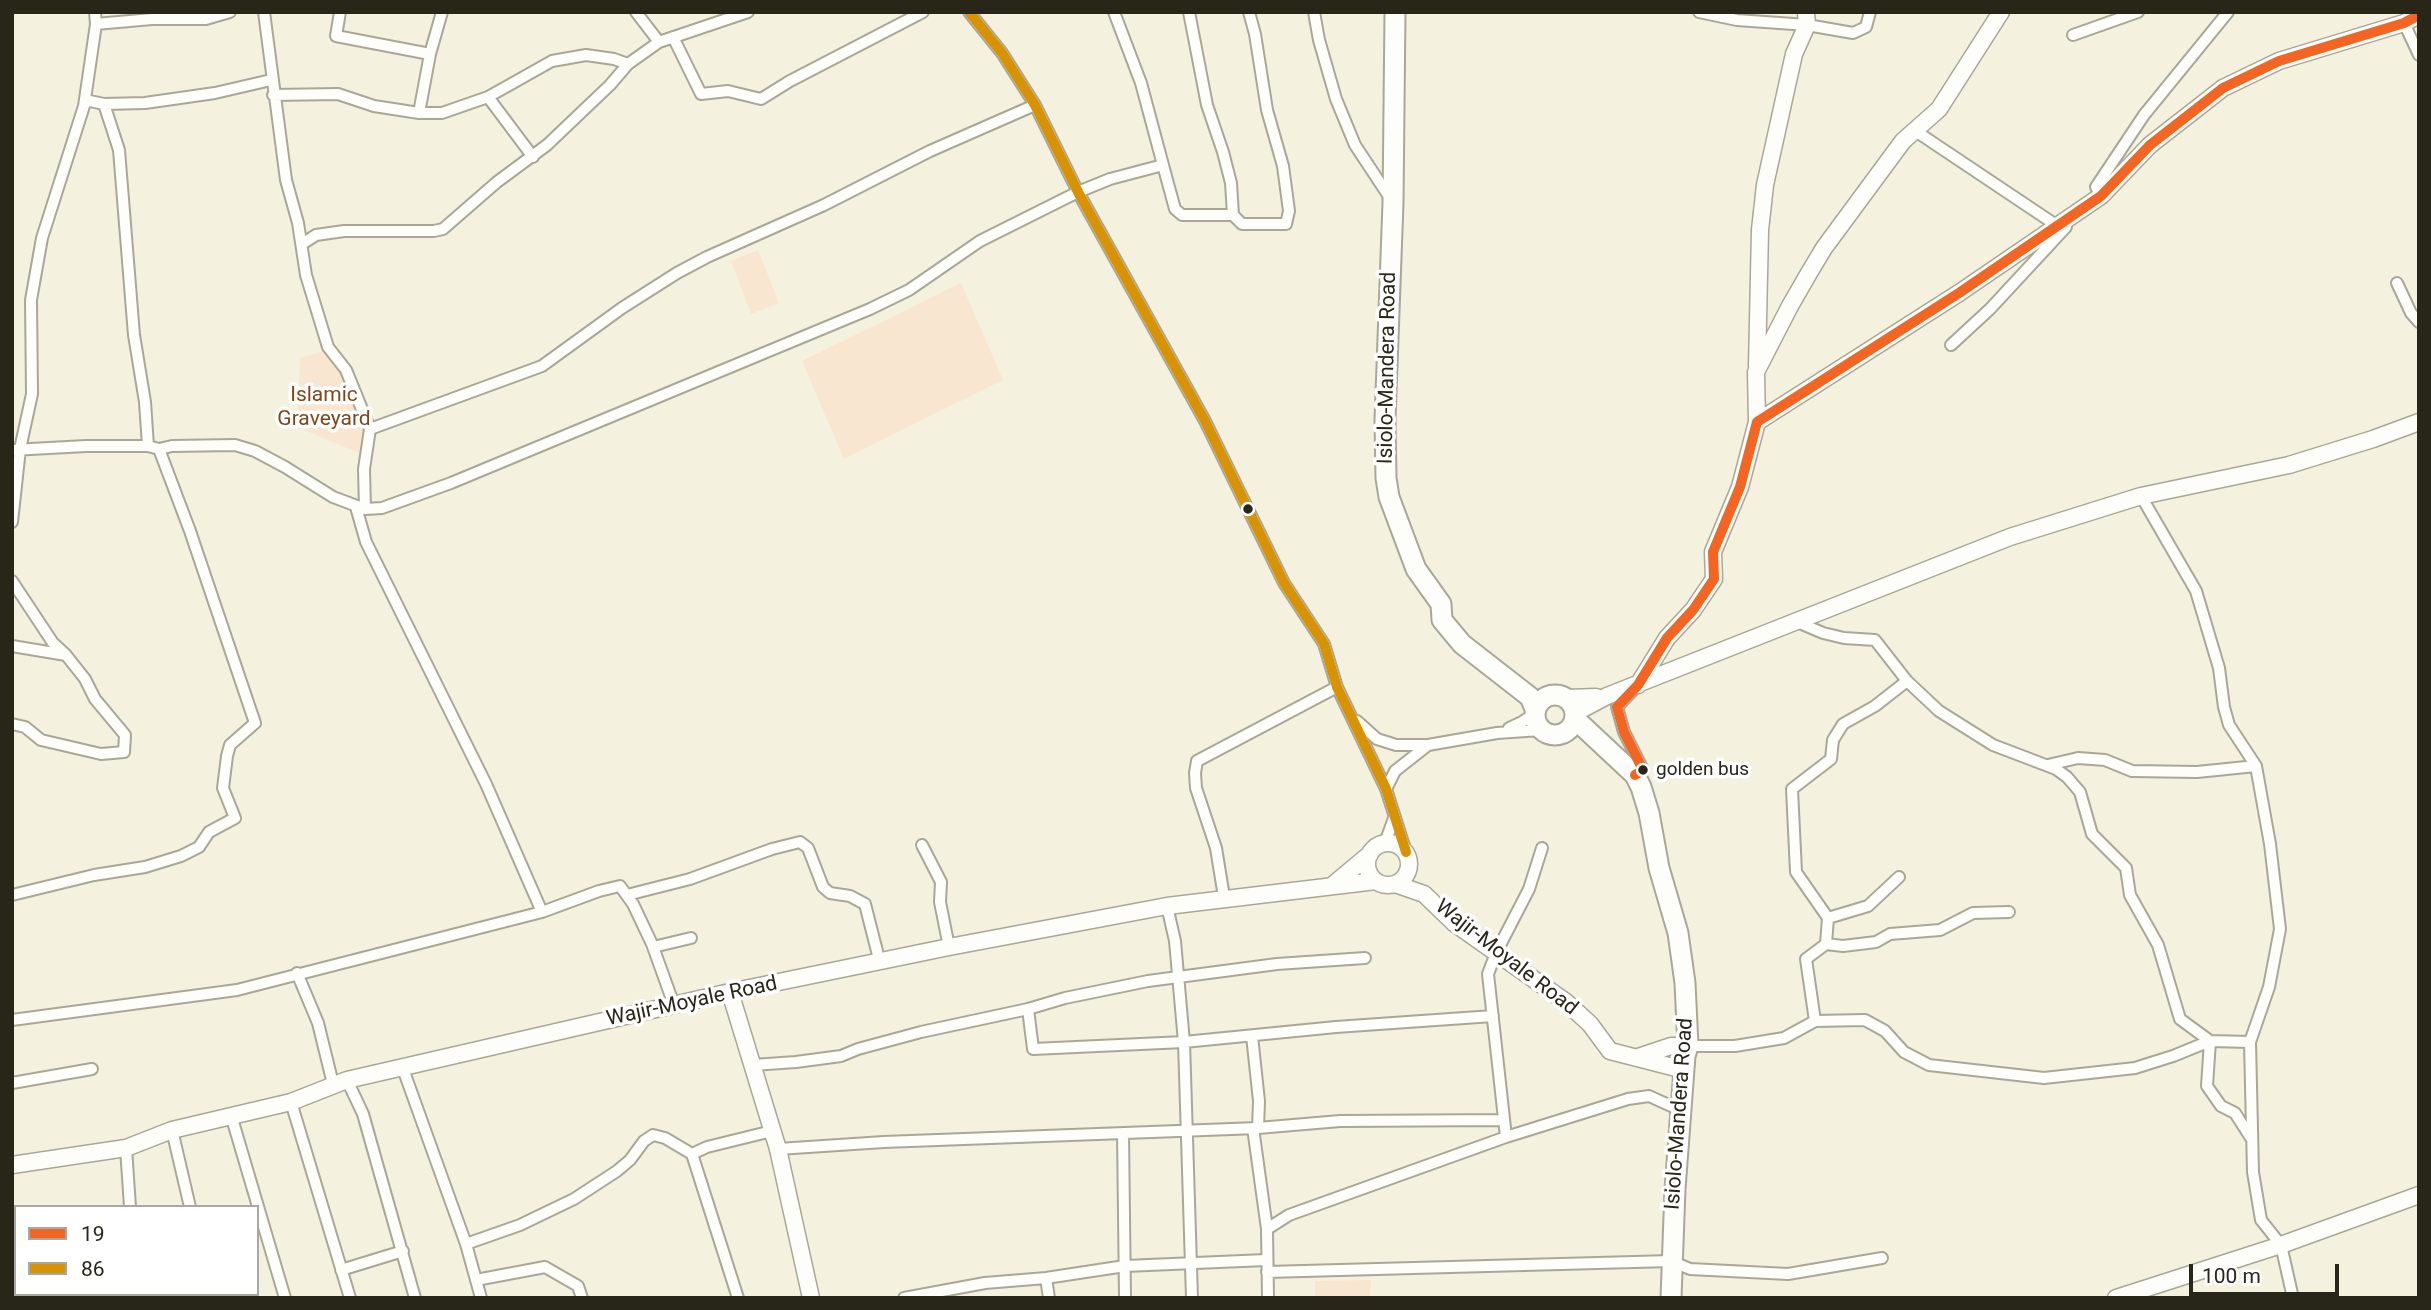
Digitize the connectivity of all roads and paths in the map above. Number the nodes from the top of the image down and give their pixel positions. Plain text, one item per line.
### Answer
1 (230, 12) edge
2 (264, 12) edge
3 (340, 12) edge
4 (442, 12) edge
5 (636, 12) edge
6 (748, 12) edge
7 (923, 12) edge
8 (969, 12) edge
9 (1114, 12) edge
10 (1189, 12) edge
11 (1249, 12) edge
12 (1314, 12) edge
13 (1395, 12) edge
14 (1699, 12) edge
15 (1870, 12) edge
16 (2001, 12) edge
17 (2138, 12) edge
18 (2228, 12) edge
19 (2419, 15) edge
20 (96, 18) edge
21 (1807, 19) edge
22 (2404, 23) junction
23 (2073, 35) dead end
24 (673, 37) junction
25 (659, 42) junction
26 (430, 54) junction
27 (2419, 55) edge
28 (628, 64) junction
29 (271, 80) junction
30 (273, 95) junction
31 (488, 97) junction
32 (85, 100) junction
33 (104, 104) junction
34 (1035, 105) junction
35 (419, 114) junction
36 (1914, 131) junction
37 (533, 157) junction
38 (1163, 165) junction
39 (1078, 192) junction
40 (2099, 197) junction
41 (1393, 203) junction
42 (1233, 215) junction
43 (2056, 225) junction
44 (302, 244) junction
45 (2397, 283) dead end
46 (2419, 322) edge
47 (1951, 345) dead end
48 (1756, 372) junction
49 (1757, 422) junction
50 (2419, 422) edge
51 (370, 429) junction
52 (153, 447) junction
53 (16, 450) edge
54 (2141, 496) junction
55 (360, 508) junction
56 (12, 522) edge
57 (12, 581) edge
58 (1795, 621) junction
59 (12, 646) edge
60 (66, 654) junction
61 (1510, 680) junction
62 (1907, 681) junction
63 (1638, 685) junction
64 (1338, 687) junction
65 (1567, 706) junction
66 (1354, 719) junction
67 (1542, 722) junction
68 (12, 724) edge
69 (1497, 733) junction
70 (1599, 743) junction
71 (1428, 745) junction
72 (2045, 766) junction
73 (2256, 766) junction
74 (1635, 775) junction
75 (1386, 789) junction
76 (1394, 818) junction
77 (1385, 843) junction
78 (922, 845) dead end
79 (1542, 848) dead end
80 (1370, 854) junction
81 (1408, 859) junction
82 (1899, 877) dead end
83 (1376, 881) junction
84 (1334, 884) junction
85 (1395, 884) junction
86 (1424, 894) junction
87 (12, 895) edge
88 (627, 895) junction
89 (1224, 897) junction
90 (1167, 906) junction
91 (542, 912) junction
92 (2009, 912) dead end
93 (1828, 918) junction
94 (691, 938) dead end
95 (1826, 944) junction
96 (653, 947) junction
97 (949, 947) junction
98 (1496, 953) junction
99 (1365, 958) dead end
100 (880, 963) junction
101 (297, 973) junction
102 (1179, 977) junction
103 (730, 992) junction
104 (674, 1005) junction
105 (1028, 1009) junction
106 (1493, 1016) junction
107 (12, 1020) edge
108 (1815, 1021) junction
109 (1252, 1036) junction
110 (2210, 1041) junction
111 (1184, 1042) junction
112 (2250, 1042) junction
113 (1688, 1046) junction
114 (1639, 1057) junction
115 (754, 1065) junction
116 (402, 1066) junction
117 (92, 1069) dead end
118 (1685, 1070) junction
119 (340, 1082) junction
120 (12, 1083) edge
121 (291, 1102) junction
122 (1682, 1111) junction
123 (230, 1115) junction
124 (1504, 1119) junction
125 (1256, 1128) junction
126 (1187, 1129) junction
127 (172, 1130) junction
128 (772, 1131) junction
129 (1123, 1133) junction
130 (1506, 1137) junction
131 (2252, 1139) junction
132 (126, 1148) junction
133 (778, 1149) junction
134 (692, 1154) junction
135 (12, 1164) edge
136 (2419, 1195) edge
137 (130, 1205) edge
138 (190, 1205) edge
139 (257, 1205) edge
140 (259, 1211) edge
141 (1267, 1229) junction
142 (466, 1244) junction
143 (2281, 1245) junction
144 (403, 1251) junction
145 (1882, 1258) dead end
146 (1266, 1260) junction
147 (1671, 1261) junction
148 (1190, 1264) junction
149 (1125, 1266) junction
150 (341, 1270) junction
151 (1267, 1272) junction
152 (1046, 1278) junction
153 (476, 1280) junction
154 (285, 1298) edge
155 (349, 1298) edge
156 (415, 1298) edge
157 (481, 1298) edge
158 (582, 1298) edge
159 (738, 1298) edge
160 (811, 1298) edge
161 (904, 1298) edge
162 (1049, 1298) edge
163 (1125, 1298) edge
164 (1192, 1298) edge
165 (1268, 1298) edge
166 (1671, 1298) edge
167 (2116, 1298) edge
168 (2293, 1298) edge

1 - 20 street
2 - 29 street
3 - 26 street
4 - 26 street
5 - 25 street
6 - 24 street
7 - 24 street
8 - 34 street
9 - 38 street
10 - 42 street
11 - 42 street
12 - 41 street
13 - 41 highway, Isiolo-Mandera Road
14 - 21 street
15 - 21 street
16 - 36 street
17 - 23 street
18 - 40 street
19 - 22 street
20 - 32 street
21 - 48 street
22 - 27 street
22 - 40 street
24 - 25 street
25 - 28 street
26 - 35 street
28 - 31 street
28 - 37 street
29 - 30 street
29 - 33 street
30 - 35 street
30 - 44 street
31 - 35 street
31 - 37 street
32 - 33 street
32 - 53 street
33 - 52 street
34 - 39 street
34 - 51 street
36 - 43 street
36 - 48 street
37 - 44 street
38 - 39 street
38 - 42 street
39 - 55 street
39 - 64 street
40 - 43 street
40 - 47 street
41 - 61 highway, Isiolo-Mandera Road
43 - 49 street
44 - 51 street
45 - 46 street
48 - 49 street
49 - 63 street
50 - 54 street
51 - 55 street
52 - 53 street
52 - 55 street
52 - 87 street
53 - 56 street
54 - 58 street
54 - 73 street
55 - 91 street
57 - 60 street
58 - 62 street
58 - 63 street
59 - 60 street
60 - 68 street
61 - 65 highway, Isiolo-Mandera Road
61 - 67 highway, Isiolo-Mandera Road
62 - 72 street
62 - 93 street
63 - 65 street
63 - 74 street
64 - 66 street
64 - 89 street
65 - 67 highway
65 - 67 highway
65 - 70 highway, Isiolo-Mandera Road
66 - 71 street
66 - 75 street
67 - 69 street
67 - 69 street
67 - 70 highway, Isiolo-Mandera Road
69 - 71 street
70 - 74 highway, Isiolo-Mandera Road
71 - 75 street
72 - 73 street
72 - 110 street
73 - 112 street
74 - 113 highway, Isiolo-Mandera Road
75 - 76 street
76 - 77 street
76 - 81 street
77 - 80 street
77 - 81 street
78 - 97 street
79 - 98 street
80 - 83 street
80 - 84 street
81 - 85 street
81 - 86 street
82 - 93 street
83 - 84 street, Wajir-Moyale Road
83 - 85 street
84 - 89 street, Wajir-Moyale Road
85 - 86 street, Wajir-Moyale Road
86 - 98 street, Wajir-Moyale Road
88 - 91 street
88 - 96 street
88 - 100 street
89 - 90 street, Wajir-Moyale Road
90 - 97 street, Wajir-Moyale Road
90 - 102 street
91 - 101 street
92 - 95 street
93 - 95 street
94 - 96 street
95 - 108 street
96 - 104 street
97 - 100 street, Wajir-Moyale Road
98 - 106 street
98 - 114 street, Wajir-Moyale Road
99 - 102 street
100 - 103 street, Wajir-Moyale Road
101 - 107 street
101 - 119 street
102 - 105 street
102 - 111 street
103 - 104 street, Wajir-Moyale Road
103 - 115 street
104 - 116 street, Wajir-Moyale Road
105 - 111 street
105 - 115 street
106 - 109 street
106 - 124 street
108 - 110 street
108 - 113 street
109 - 111 street
109 - 125 street
110 - 112 street
110 - 131 street
111 - 126 street
112 - 131 street
113 - 114 street
113 - 118 highway, Isiolo-Mandera Road
114 - 118 street, Wajir-Moyale Road
115 - 128 street
116 - 119 street, Wajir-Moyale Road
116 - 142 street
117 - 120 street
118 - 122 highway, Isiolo-Mandera Road
119 - 121 street, Wajir-Moyale Road
119 - 144 street
121 - 123 street, Wajir-Moyale Road
121 - 150 street
122 - 130 street
122 - 147 highway, Isiolo-Mandera Road
123 - 127 street, Wajir-Moyale Road
123 - 139 street
124 - 125 street
124 - 130 street
125 - 126 street
125 - 141 street
126 - 129 street
126 - 148 street
127 - 132 street, Wajir-Moyale Road
127 - 138 street
128 - 133 street
128 - 134 street
129 - 133 street
129 - 149 street
130 - 141 street
131 - 143 street
132 - 135 street, Wajir-Moyale Road
132 - 137 street
133 - 160 street
134 - 142 street
134 - 159 street
136 - 143 street
140 - 154 street
141 - 146 street
142 - 153 street
143 - 167 street
143 - 168 street
144 - 150 street
144 - 156 street
145 - 147 street
146 - 148 street
146 - 151 street
147 - 151 street
147 - 166 highway, Isiolo-Mandera Road
148 - 149 street
148 - 164 street
149 - 152 street
149 - 163 street
150 - 155 street
151 - 165 street
152 - 161 street
152 - 162 street
153 - 157 street
153 - 158 street

